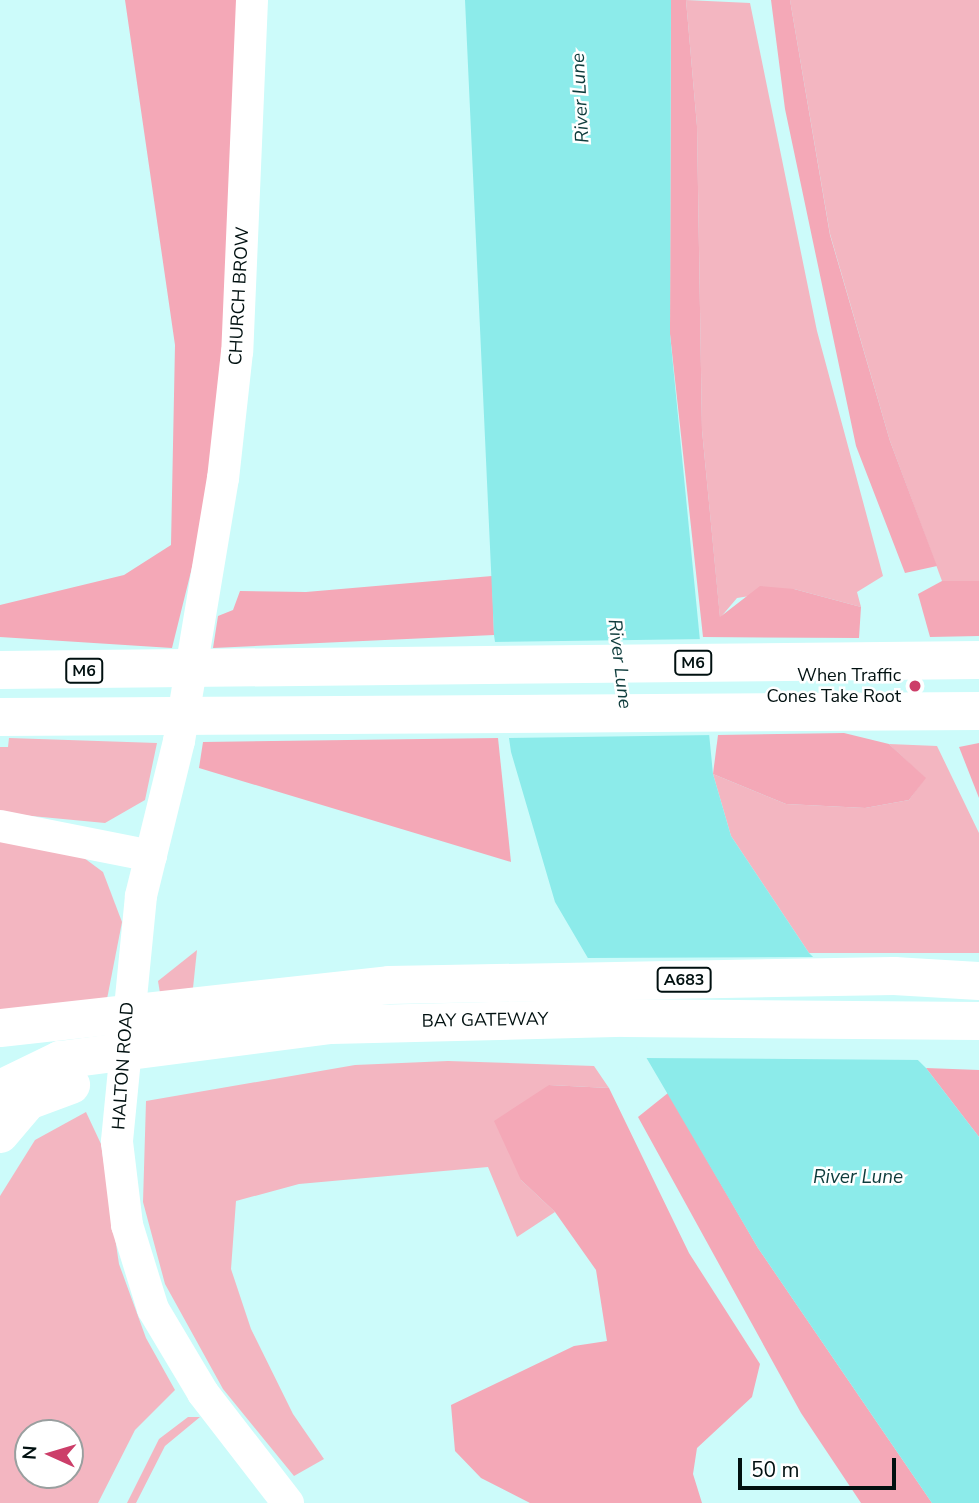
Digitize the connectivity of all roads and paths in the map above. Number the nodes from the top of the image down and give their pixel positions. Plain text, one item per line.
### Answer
1 (252, 0) edge
2 (206, 590) joint
3 (979, 660) edge
4 (0, 670) edge
5 (979, 711) edge
6 (0, 717) edge
7 (0, 826) edge
8 (151, 856) junction
9 (979, 981) edge
10 (979, 1021) edge
11 (0, 1028) edge
12 (188, 1036) junction
13 (57, 1074) junction
14 (0, 1089) edge
15 (0, 1134) edge
16 (288, 1503) edge

1 - 2 street, CHURCH BROW
2 - 8 street, HALTON ROAD
3 - 4 highway, M6
5 - 6 highway
7 - 8 street
8 - 16 street, HALTON ROAD
9 - 12 highway, BAY GATEWAY / A683
10 - 12 highway, A683
11 - 12 highway, BAY GATEWAY
12 - 13 highway, BAY GATEWAY
13 - 14 highway, BAY GATEWAY
13 - 15 highway

